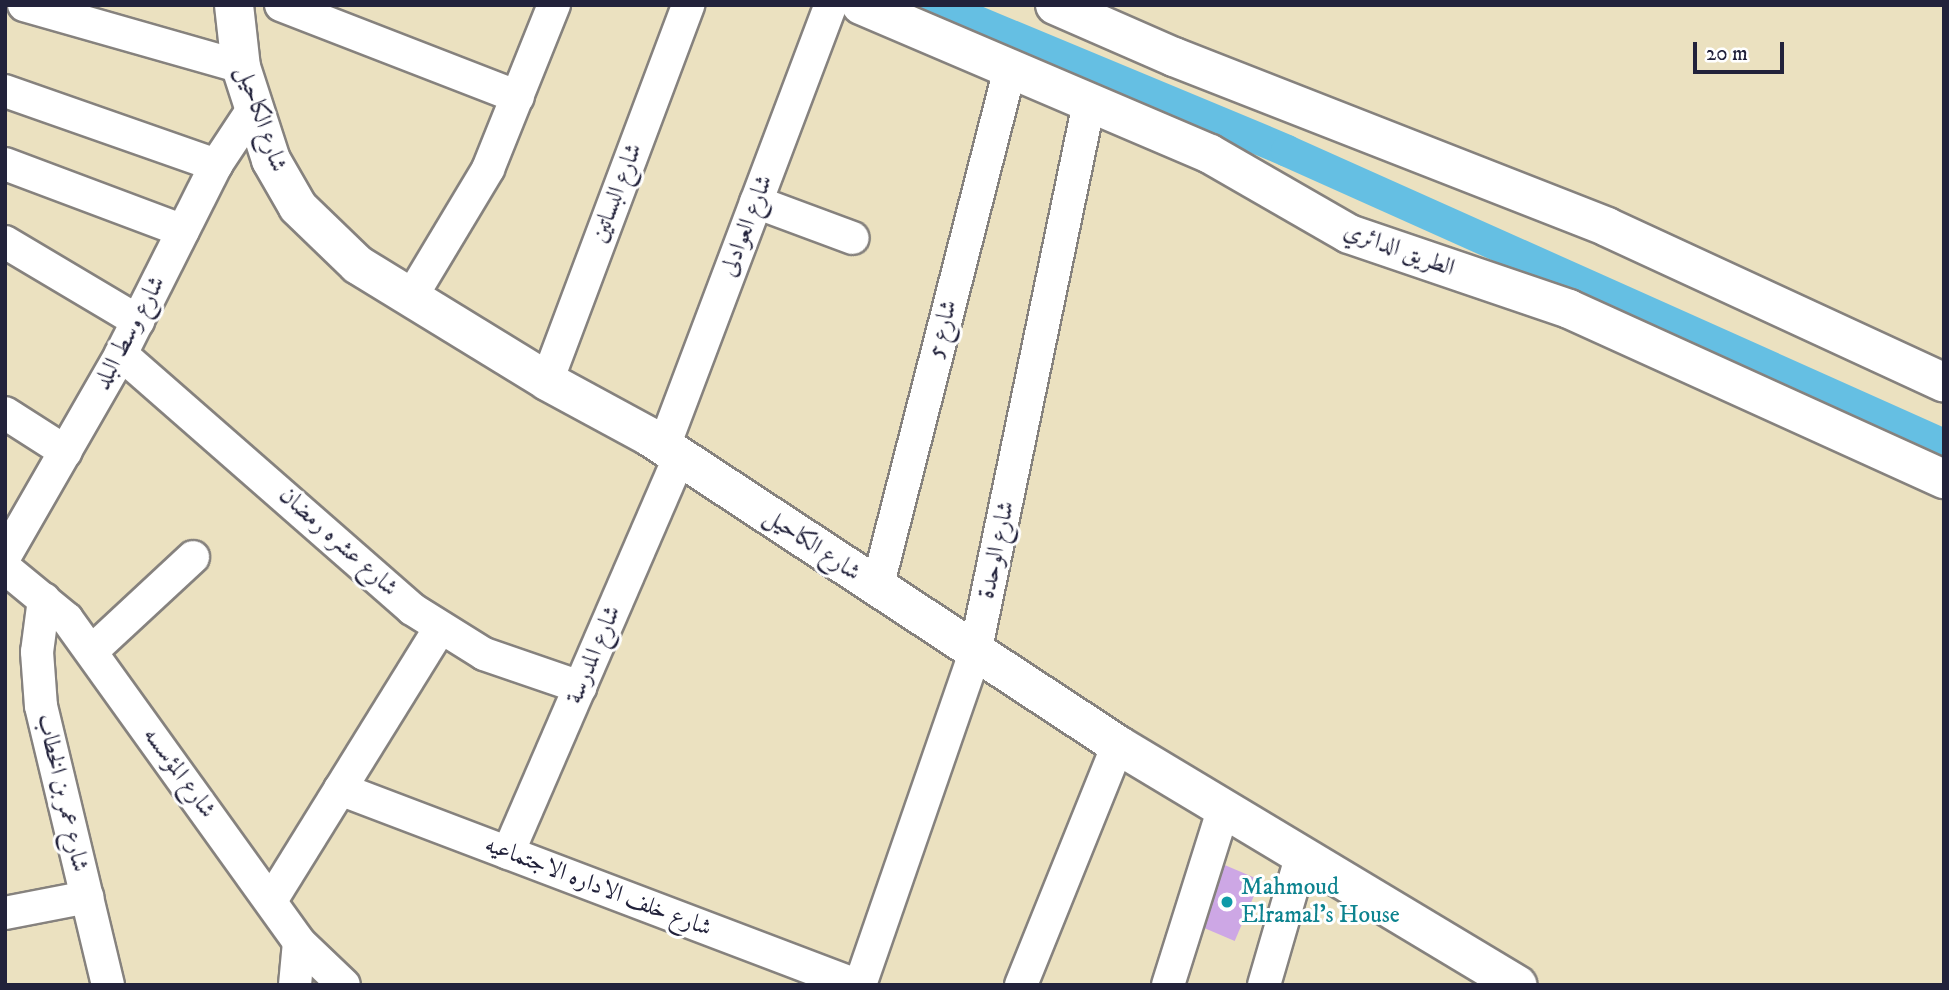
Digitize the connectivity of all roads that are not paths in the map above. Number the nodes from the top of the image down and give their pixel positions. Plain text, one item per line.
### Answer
1 (24, 5) edge
2 (234, 5) edge
3 (281, 5) edge
4 (554, 5) edge
5 (688, 5) edge
6 (831, 5) edge
7 (861, 5) edge
8 (1055, 5) edge
9 (241, 66) junction
10 (1010, 69) junction
11 (5, 91) edge
12 (518, 97) junction
13 (1089, 103) junction
14 (253, 108) junction
15 (5, 164) edge
16 (216, 165) junction
17 (756, 202) junction
18 (183, 231) junction
19 (853, 238) dead end
20 (5, 242) edge
21 (410, 299) junction
22 (138, 321) junction
23 (121, 354) junction
24 (547, 381) junction
25 (1944, 383) edge
26 (5, 413) edge
27 (672, 451) junction
28 (66, 452) junction
29 (1944, 480) edge
30 (5, 556) edge
31 (193, 557) dead end
32 (5, 568) edge
33 (877, 588) junction
34 (44, 599) junction
35 (440, 628) junction
36 (92, 651) junction
37 (975, 653) junction
38 (580, 687) junction
39 (1118, 745) junction
40 (341, 789) junction
41 (1224, 807) junction
42 (508, 853) junction
43 (1302, 854) junction
44 (87, 897) junction
45 (272, 899) junction
46 (5, 913) edge
47 (299, 942) junction
48 (108, 985) edge
49 (295, 985) edge
50 (344, 985) edge
51 (858, 985) edge
52 (1021, 985) edge
53 (1168, 985) edge
54 (1264, 985) edge
55 (1517, 985) edge

1 - 9 street
2 - 9 street, شارع الكاحيل
3 - 12 street
4 - 12 street
5 - 24 street, شارع البساتين
6 - 17 street, شارع العوادلى
7 - 10 street, الطريق الدائري
8 - 25 street
9 - 14 street, شارع الكاحيل
10 - 13 street, الطريق الدائري
10 - 33 street, شارع 5
11 - 16 street
12 - 21 street
13 - 29 street, الطريق الدائري
13 - 37 street, شارع الوحدة
14 - 16 street, شارع وسط البلد
14 - 21 street, شارع الكاحيل
15 - 18 street
16 - 18 street, شارع وسط البلد
17 - 19 street
17 - 27 street, شارع العوادلى
18 - 22 street, شارع وسط البلد
20 - 22 street
21 - 24 street, شارع الكاحيل
22 - 23 street, شارع وسط البلد
23 - 28 street, شارع وسط البلد
23 - 35 street, شارع عشره رمضان
24 - 27 street, شارع الكاحيل
26 - 28 street
27 - 33 street, شارع الكاحيل
27 - 38 street, شارع المدرسة
28 - 30 street, شارع وسط البلد
31 - 36 street
32 - 34 street, شارع المؤسسه
33 - 37 street, شارع الكاحيل
34 - 36 street, شارع المؤسسه
34 - 44 street, شارع عمر بن الخطاب
35 - 38 street, شارع عشره رمضان
35 - 40 street
36 - 45 street, شارع المؤسسه
37 - 39 street, شارع الكاحيل
37 - 51 street, شارع الوحدة
38 - 42 street, شارع المدرسة
39 - 41 street, شارع الكاحيل
39 - 52 street
40 - 42 street, شارع خلف الاداره الاجتماعيه
40 - 45 street
41 - 43 street, شارع الكاحيل
41 - 53 street
42 - 51 street, شارع خلف الاداره الاجتماعيه
43 - 54 street
43 - 55 street, شارع الكاحيل
44 - 46 street
44 - 48 street, شارع عمر بن الخطاب
45 - 47 street, شارع المؤسسه
47 - 49 street
47 - 50 street, شارع المؤسسه

